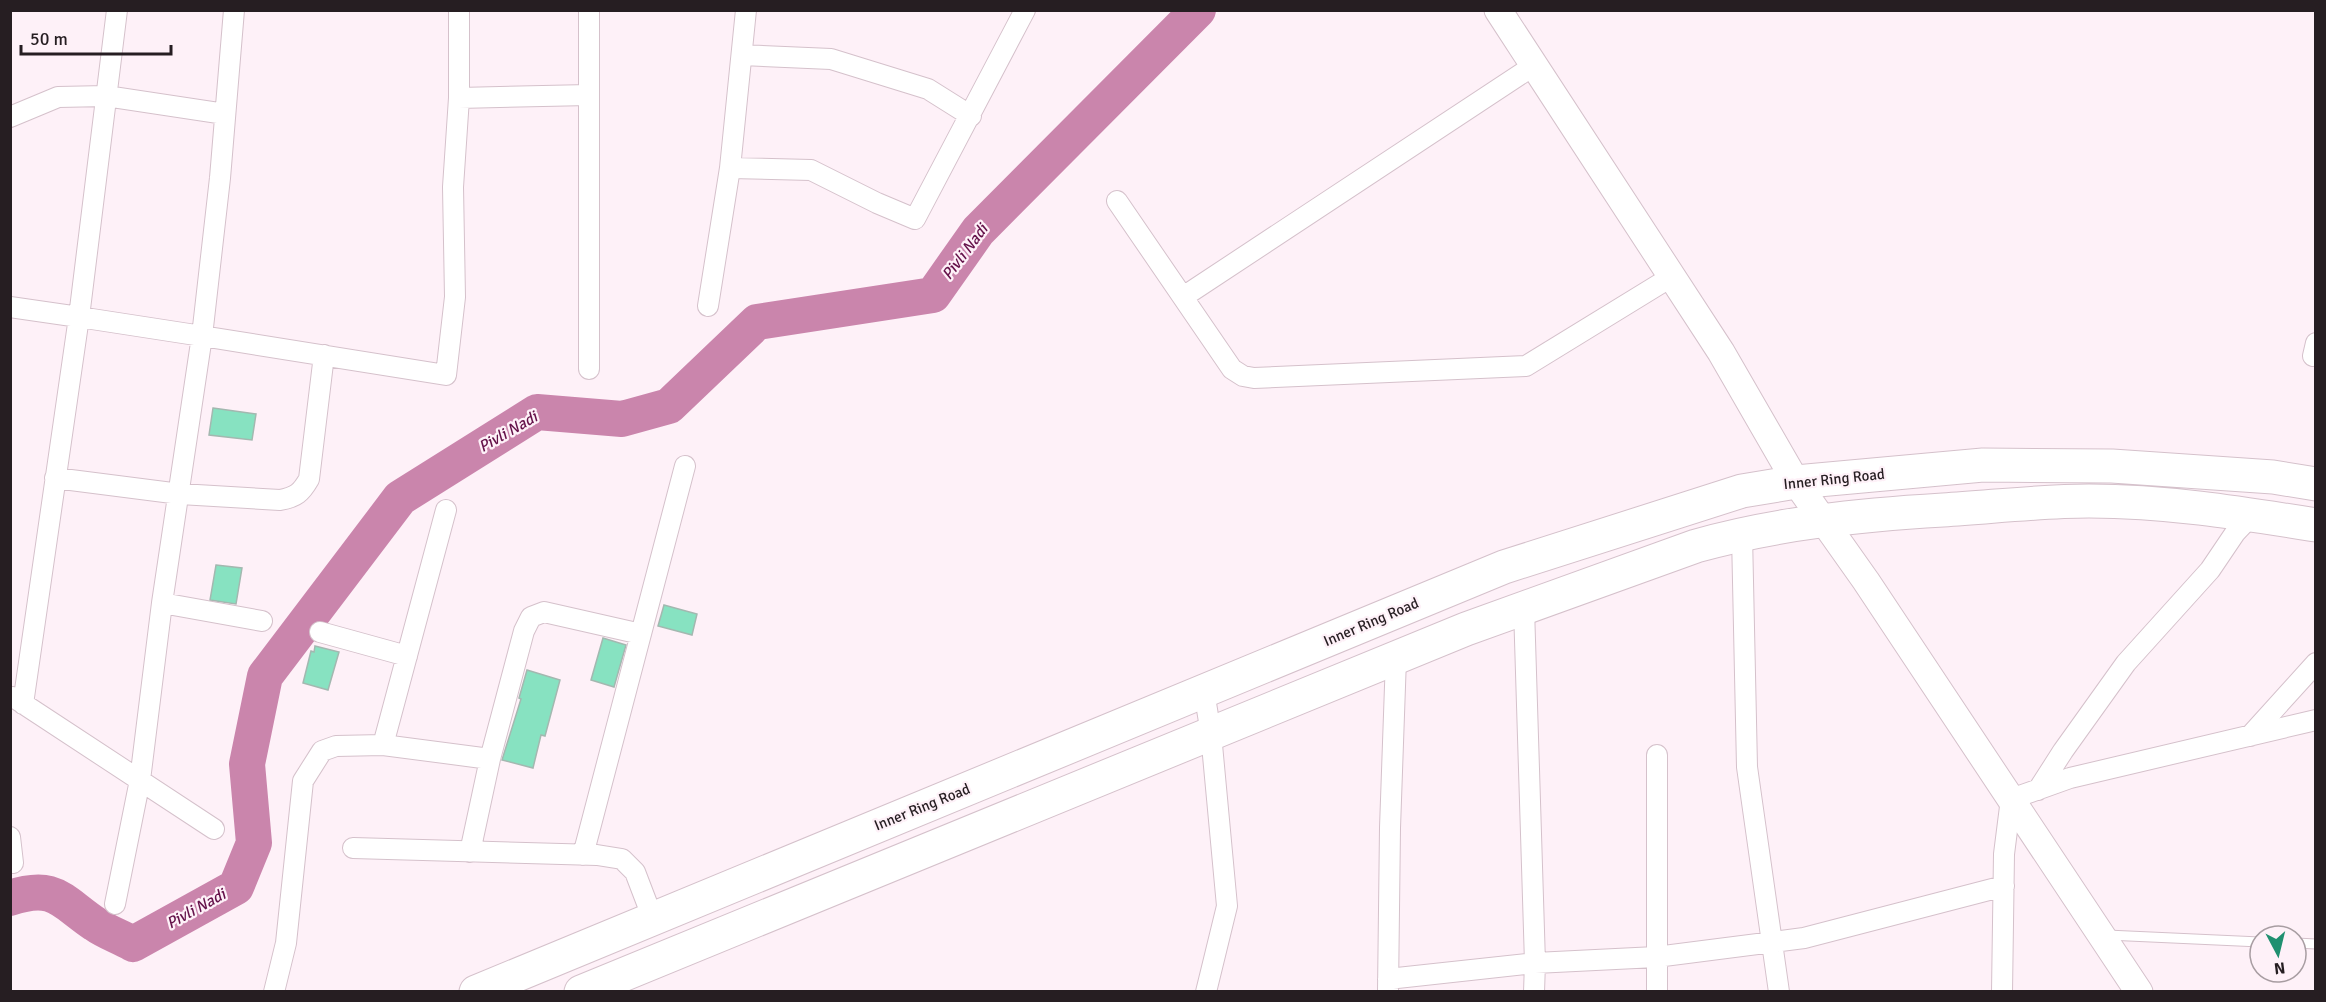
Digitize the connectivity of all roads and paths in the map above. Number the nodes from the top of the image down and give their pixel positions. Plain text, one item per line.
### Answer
1 (117, 10) edge
2 (234, 10) edge
3 (459, 10) edge
4 (589, 10) edge
5 (746, 10) edge
6 (1498, 10) edge
7 (1023, 12) edge
8 (742, 55) junction
9 (1533, 66) junction
10 (589, 95) junction
11 (106, 96) junction
12 (459, 98) junction
13 (225, 114) junction
14 (971, 116) junction
15 (10, 117) edge
16 (730, 168) junction
17 (1117, 201) dead end
18 (1671, 277) junction
19 (1183, 297) junction
20 (708, 306) dead end
21 (10, 307) edge
22 (79, 317) junction
23 (202, 336) junction
24 (324, 356) junction
25 (589, 369) dead end
26 (685, 466) dead end
27 (55, 478) junction
28 (1796, 482) junction
29 (2316, 484) edge
30 (180, 494) junction
31 (446, 510) dead end
32 (2252, 514) junction
33 (1823, 521) junction
34 (2316, 525) edge
35 (1742, 535) junction
36 (162, 603) junction
37 (1524, 608) junction
38 (262, 621) dead end
39 (320, 632) dead end
40 (641, 634) junction
41 (407, 656) junction
42 (1396, 658) junction
43 (2316, 663) edge
44 (1204, 691) junction
45 (14, 701) edge
46 (2316, 720) edge
47 (1211, 734) junction
48 (2250, 736) junction
49 (383, 745) junction
50 (1657, 755) dead end
51 (490, 759) junction
52 (140, 780) junction
53 (2038, 790) junction
54 (2011, 800) junction
55 (214, 829) dead end
56 (10, 837) edge
57 (353, 849) dead end
58 (470, 852) junction
59 (583, 855) junction
60 (13, 863) dead end
61 (2004, 886) junction
62 (115, 904) dead end
63 (653, 918) junction
64 (2101, 935) junction
65 (1771, 941) junction
66 (2248, 941) edge
67 (1656, 957) junction
68 (1535, 963) junction
69 (1388, 985) edge
70 (274, 992) edge
71 (476, 992) edge
72 (581, 992) edge
73 (1206, 992) edge
74 (1534, 992) edge
75 (1657, 992) edge
76 (1779, 992) edge
77 (2002, 992) edge
78 (2139, 992) edge

1 - 11 street
2 - 13 street
3 - 12 street
4 - 10 street
5 - 8 street
6 - 9 street
7 - 14 street
8 - 14 street
8 - 16 street
9 - 18 street
9 - 19 street
10 - 12 street
10 - 25 street
11 - 13 street
11 - 15 street
11 - 22 street
12 - 24 street
13 - 23 street
14 - 16 street
16 - 20 street
17 - 19 street
18 - 19 street
18 - 28 street
21 - 22 street
22 - 23 street
22 - 27 street
23 - 24 street
23 - 30 street
24 - 30 street
26 - 40 street
27 - 30 street
27 - 45 street
28 - 29 highway, Inner Ring Road
28 - 33 street
28 - 44 highway, Inner Ring Road
30 - 36 street
31 - 41 street
32 - 33 highway
32 - 34 highway
32 - 53 street
33 - 35 highway
33 - 54 street
35 - 37 highway
35 - 65 street
36 - 38 street
36 - 52 street
37 - 42 highway
37 - 68 street
39 - 41 street
40 - 51 street
40 - 59 street
41 - 49 street
42 - 47 highway
42 - 69 street
43 - 48 street
44 - 47 street
44 - 63 highway, Inner Ring Road
45 - 52 street
46 - 48 street
47 - 72 highway
47 - 73 street
48 - 53 street
49 - 51 street
49 - 70 street
50 - 67 street
51 - 58 street
52 - 55 street
52 - 62 street
53 - 54 street
54 - 61 street
54 - 64 street
56 - 60 street
57 - 58 street
58 - 59 street
59 - 63 street
61 - 65 street
61 - 77 street
63 - 71 highway, Inner Ring Road
64 - 66 lane
64 - 78 street
65 - 67 street
65 - 76 street
67 - 68 street
67 - 75 street
68 - 69 street
68 - 74 street

